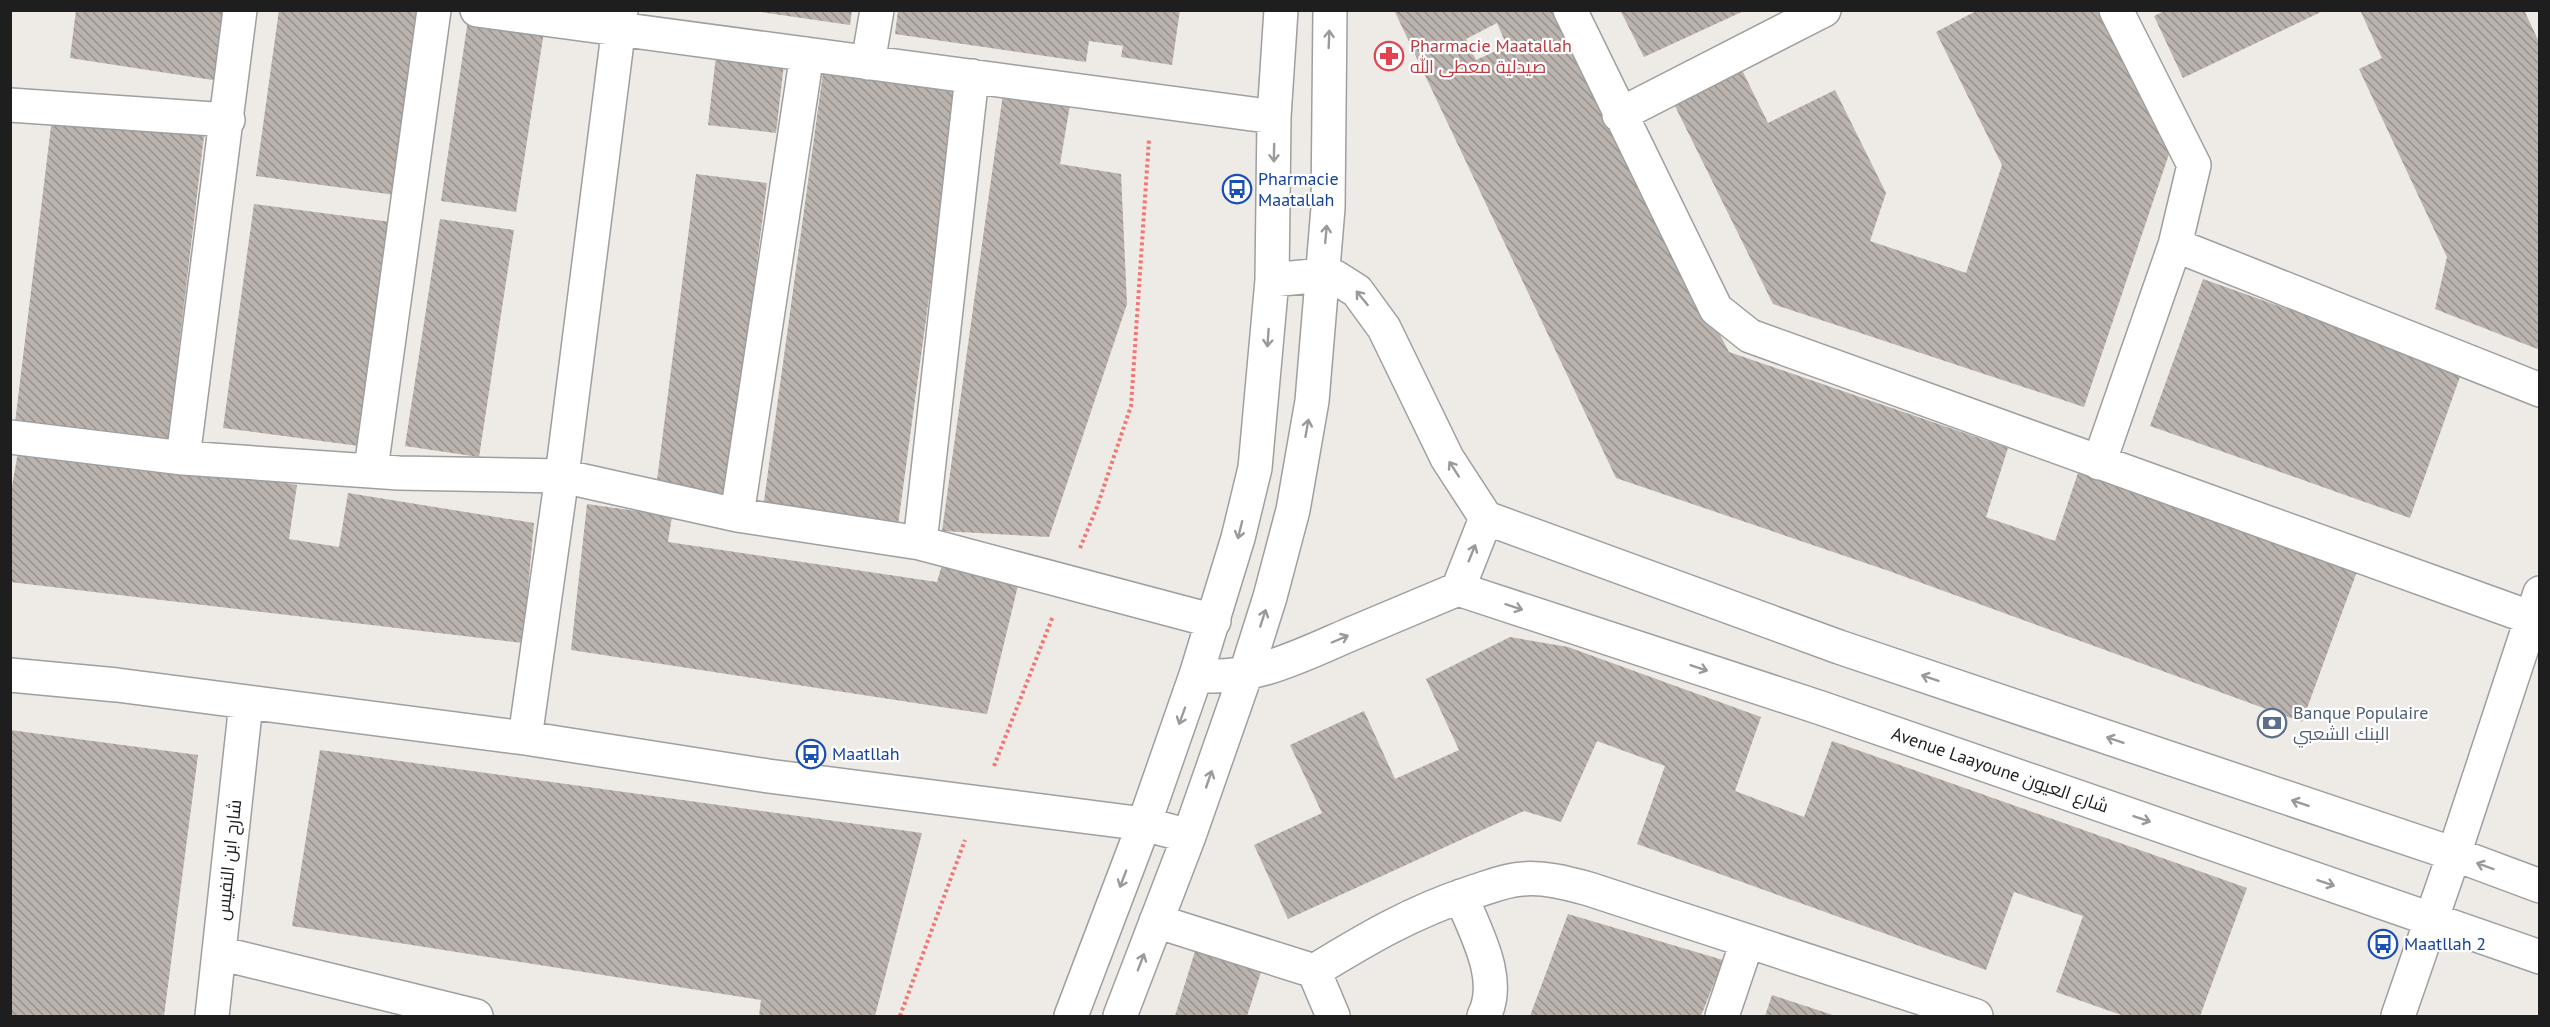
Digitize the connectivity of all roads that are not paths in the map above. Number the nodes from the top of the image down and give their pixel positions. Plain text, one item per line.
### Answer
1 (240, 10) edge
2 (434, 10) edge
3 (477, 10) edge
4 (877, 10) edge
5 (1281, 10) edge
6 (1330, 10) edge
7 (1570, 10) edge
8 (1824, 10) edge
9 (2116, 10) edge
10 (620, 20) edge
11 (807, 54) junction
12 (868, 63) junction
13 (972, 76) junction
14 (10, 105) edge
15 (1619, 115) junction
16 (1274, 117) junction
17 (228, 120) junction
18 (2175, 245) junction
19 (1322, 275) junction
20 (1272, 280) junction
21 (2540, 390) edge
22 (10, 437) edge
23 (183, 458) junction
24 (2099, 463) junction
25 (371, 469) junction
26 (562, 476) junction
27 (737, 515) junction
28 (1486, 518) junction
29 (920, 543) junction
30 (1458, 589) junction
31 (2537, 611) edge
32 (1214, 621) junction
33 (1246, 673) junction
34 (10, 675) edge
35 (1196, 675) junction
36 (246, 703) junction
37 (525, 738) junction
38 (1144, 824) junction
39 (1189, 836) junction
40 (2454, 854) junction
41 (2540, 886) edge
42 (1461, 896) junction
43 (2432, 920) junction
44 (1156, 921) junction
45 (1747, 942) junction
46 (219, 953) junction
47 (2540, 957) edge
48 (1314, 971) junction
49 (1957, 1013) edge
50 (212, 1017) edge
51 (476, 1017) edge
52 (1071, 1017) edge
53 (1120, 1017) edge
54 (1333, 1017) edge
55 (1484, 1017) edge
56 (1722, 1017) edge
57 (2398, 1017) edge

1 - 17 street
2 - 25 street
3 - 10 street
4 - 12 street
5 - 16 street
19 -> 6 street
7 - 15 street
8 - 15 street
9 - 18 street
10 - 11 street
10 - 26 street
11 - 12 street
11 - 27 street
12 - 13 street
13 - 16 street
13 - 29 street
14 - 17 street
15 - 24 street
16 -> 20 street
17 - 23 street
18 - 21 street
18 - 24 street
19 - 20 street
28 -> 19 street
33 -> 19 street
20 -> 32 street
22 - 23 street
23 - 25 street
24 - 31 street
25 - 26 street
26 - 27 street
26 - 37 street
27 - 29 street
30 -> 28 street
40 -> 28 street
29 - 32 street
33 -> 30 street
30 -> 43 street, Avenue Laayoune شارع العيون
31 - 40 street
32 - 35 street
33 - 35 street
39 -> 33 street
34 - 36 street
35 -> 38 street
36 - 37 street
36 - 46 street, شارح ابن النفيس
37 - 38 street
38 - 39 street
38 -> 52 street
39 - 44 street
41 -> 40 street
40 - 43 street
42 - 45 street
42 - 48 street
42 - 55 street
43 - 47 street, Avenue Laayoune شارع العيون
43 - 57 street
44 - 48 street
53 -> 44 street
45 - 49 street
45 - 56 street
46 - 50 street, شارح ابن النفيس
46 - 51 street
48 - 54 street

